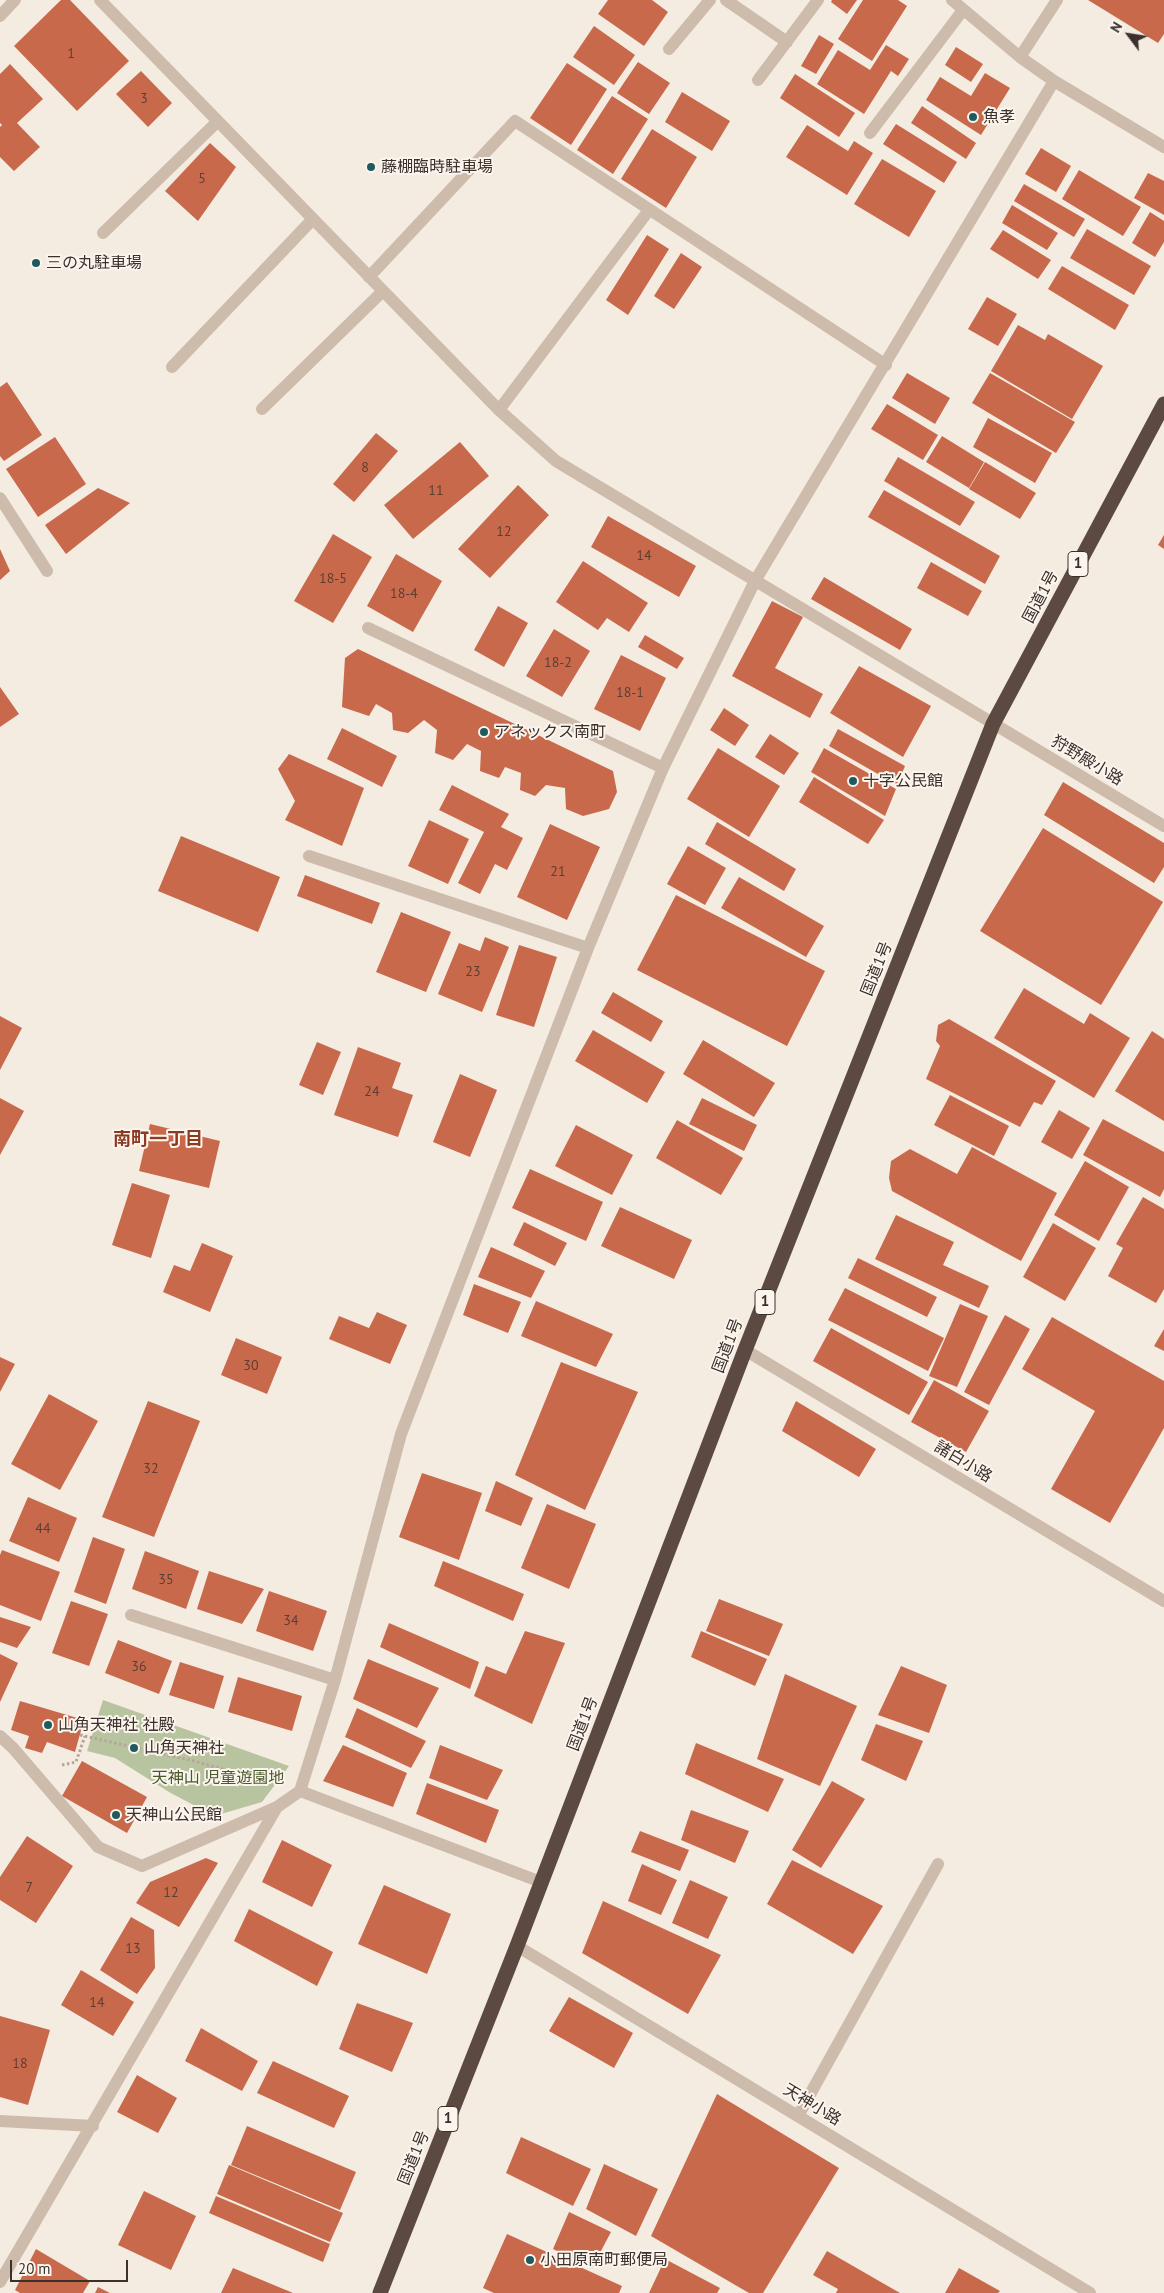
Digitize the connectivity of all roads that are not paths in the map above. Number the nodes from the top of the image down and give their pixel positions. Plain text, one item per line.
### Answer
1 (15, 0) edge
2 (100, 0) edge
3 (710, 0) edge
4 (726, 0) edge
5 (818, 0) edge
6 (952, 0) edge
7 (1058, 0) edge
8 (963, 10) junction
9 (1, 14) edge
10 (787, 42) junction
11 (669, 50) dead end
12 (1020, 57) junction
13 (758, 80) dead end
14 (1054, 81) junction
15 (217, 122) junction
16 (870, 133) dead end
17 (1164, 147) edge
18 (649, 210) junction
19 (312, 220) junction
20 (103, 234) dead end
21 (369, 277) junction
22 (383, 291) junction
23 (886, 365) junction
24 (172, 368) dead end
25 (1164, 404) edge
26 (262, 410) dead end
27 (499, 410) junction
28 (0, 498) edge
29 (47, 571) dead end
30 (755, 581) junction
31 (368, 628) dead end
32 (993, 724) junction
33 (663, 768) junction
34 (1164, 826) edge
35 (309, 856) dead end
36 (588, 948) junction
37 (746, 1350) junction
38 (1164, 1601) edge
39 (131, 1614) dead end
40 (335, 1680) junction
41 (0, 1736) edge
42 (300, 1791) junction
43 (277, 1807) junction
44 (938, 1864) dead end
45 (541, 1882) junction
46 (517, 1946) junction
47 (798, 2116) junction
48 (0, 2120) edge
49 (92, 2126) junction
50 (0, 2282) edge
51 (380, 2293) edge
52 (1090, 2293) edge

1 - 9 street
2 - 15 street, 狩野殿小路
3 - 11 street
4 - 10 street
5 - 10 street
6 - 8 street
7 - 12 street
8 - 12 street
8 - 16 street
10 - 13 street
12 - 14 street
14 - 17 street
14 - 23 street
15 - 19 street, 狩野殿小路
15 - 20 street
18 - 21 street
18 - 23 street
18 - 27 street
19 - 21 street, 狩野殿小路
19 - 24 street
21 - 22 street, 狩野殿小路
22 - 26 street
22 - 27 street, 狩野殿小路
23 - 30 street
25 - 32 highway, 国道1号 / 1
27 - 30 street, 狩野殿小路
28 - 29 street
30 - 32 street, 狩野殿小路
30 - 33 street
31 - 33 street
32 - 34 street, 狩野殿小路
32 - 37 highway, 国道1号 / 1
33 - 36 street
35 - 36 street
36 - 40 street
37 - 38 street, 諸白小路
37 - 45 highway, 国道1号 / 1
39 - 40 street
40 - 42 street
41 - 43 street
42 - 43 street
42 - 45 street
43 - 49 street
44 - 47 street
45 - 46 highway, 国道1号 / 1
46 - 47 street, 天神小路
46 - 51 highway, 国道1号 / 1
47 - 52 street, 天神小路
48 - 49 street
49 - 50 street

